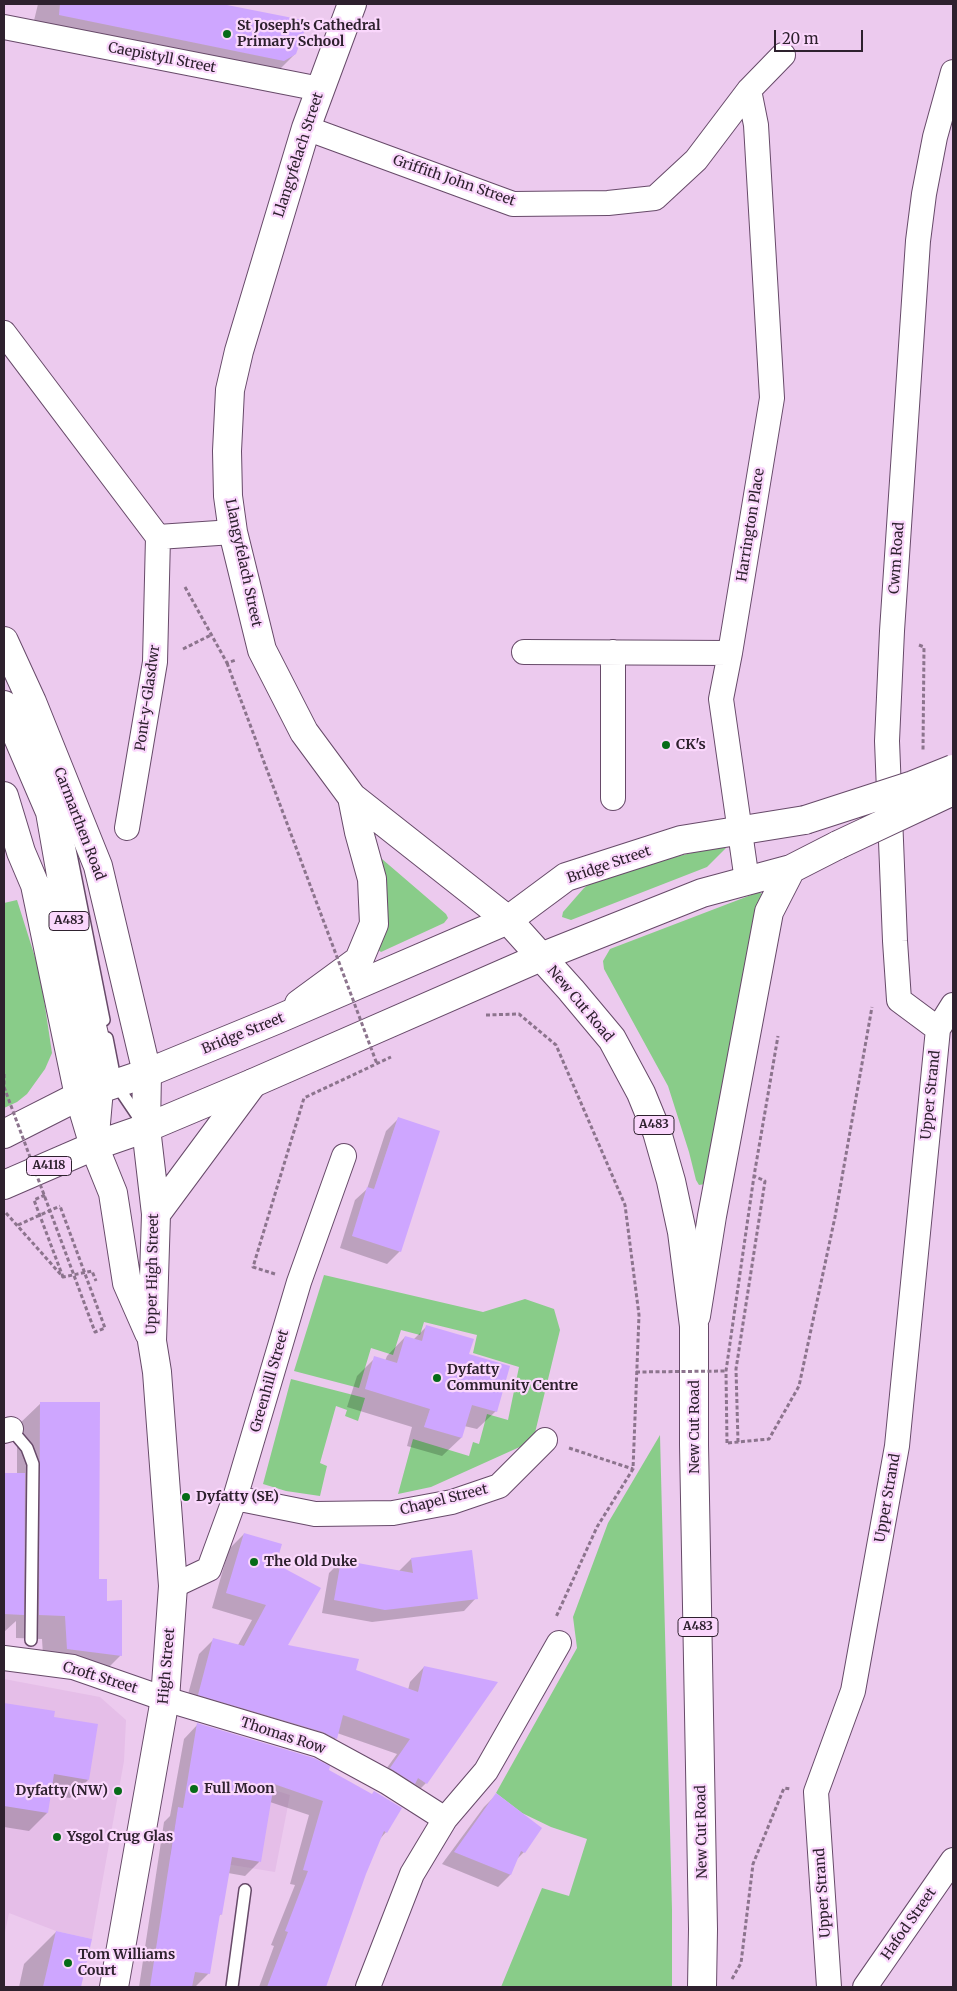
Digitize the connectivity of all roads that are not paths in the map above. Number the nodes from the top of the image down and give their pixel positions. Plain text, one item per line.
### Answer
1 (352, 4) edge
2 (4, 27) edge
3 (783, 55) dead end
4 (953, 72) edge
5 (320, 90) junction
6 (749, 90) junction
7 (306, 128) junction
8 (4, 334) edge
9 (233, 532) junction
10 (158, 537) junction
11 (4, 641) edge
12 (524, 652) dead end
13 (613, 652) junction
14 (730, 653) junction
15 (4, 705) edge
16 (32, 733) dead end
17 (49, 774) dead end
18 (949, 778) edge
19 (4, 796) edge
20 (352, 797) junction
21 (613, 798) dead end
22 (64, 816) dead end
23 (127, 828) dead end
24 (740, 832) junction
25 (791, 869) junction
26 (747, 881) junction
27 (508, 920) junction
28 (540, 958) junction
29 (953, 1005) edge
30 (276, 1020) junction
31 (938, 1030) junction
32 (146, 1073) junction
33 (254, 1083) junction
34 (103, 1096) junction
35 (146, 1128) junction
36 (4, 1134) edge
37 (94, 1146) junction
38 (344, 1156) dead end
39 (4, 1185) edge
40 (156, 1214) junction
41 (694, 1326) junction
42 (152, 1341) junction
43 (8, 1430) edge
44 (544, 1440) road end
45 (235, 1498) junction
46 (173, 1586) junction
47 (31, 1640) dead end
48 (559, 1643) road end
49 (4, 1658) edge
50 (165, 1699) junction
51 (445, 1819) junction
52 (953, 1860) edge
53 (245, 1890) dead end
54 (114, 1987) edge
55 (232, 1987) edge
56 (368, 1987) edge
57 (702, 1987) edge
58 (829, 1987) edge
59 (865, 1987) edge

1 - 5 main road, Llangyfelach Street
2 - 5 street, Caepistyll Street
3 - 6 street, Griffith John Street
4 - 31 street, Cwm Road
5 - 7 main road, Llangyfelach Street
6 - 7 street, Griffith John Street
6 - 14 street, Harrington Place
7 - 9 main road, Llangyfelach Street
8 - 10 street
9 - 10 street
9 - 20 main road, Llangyfelach Street
10 - 23 street, Pont-y-Glasdwr
11 - 32 main road, Carmarthen Road / A483
12 - 13 street
13 - 14 street
13 - 21 street
14 - 24 street, Harrington Place
15 - 34 main road, A483
16 - 17 lane
18 - 24 main road, Bridge Street, bridge
18 - 25 main road, bridge
19 - 34 main road, A483
20 - 27 main road, Llangyfelach Street
20 - 30 main road
22 - 34 lane
24 - 26 street, Harrington Place
24 - 27 main road, Bridge Street
25 - 26 main road
25 - 41 main road
26 - 28 main road
27 - 28 main road, New Cut Road / A483
27 - 30 main road, Bridge Street
28 - 33 main road
28 - 41 main road, New Cut Road / A483
29 - 31 street, Upper Strand
30 - 32 main road, Bridge Street
31 - 58 street, Upper Strand
32 - 34 main road, Bridge Street
32 - 35 main road, Upper High Street
33 - 35 main road
33 - 40 main road
34 - 35 lane
34 - 36 main road, Bridge Street
34 - 37 main road, A483
35 - 37 main road
35 - 40 main road, Upper High Street
37 - 39 main road, A4118
37 - 42 main road, Upper High Street
38 - 45 street, Greenhill Street
40 - 42 main road, Upper High Street
41 - 57 main road, New Cut Road / A483
42 - 46 main road, High Street
43 - 47 lane
44 - 45 street, Chapel Street
45 - 46 street, Greenhill Street
46 - 50 main road, High Street
48 - 51 street
49 - 50 street, Croft Street
50 - 51 street, Thomas Row
50 - 54 main road, High Street
51 - 56 street
52 - 59 street, Hafod Street
53 - 55 lane

